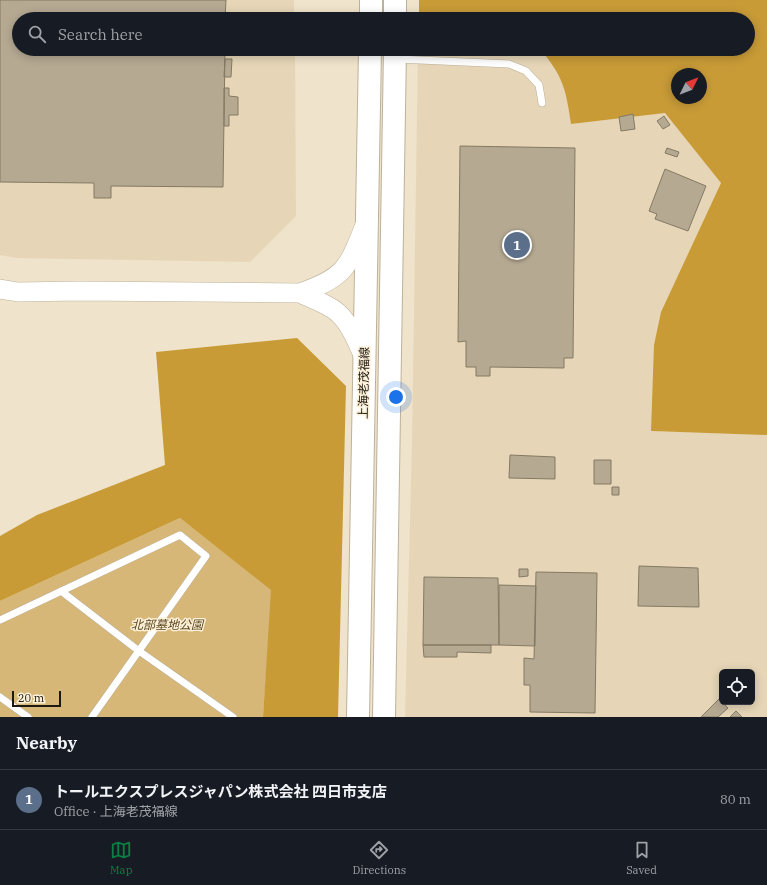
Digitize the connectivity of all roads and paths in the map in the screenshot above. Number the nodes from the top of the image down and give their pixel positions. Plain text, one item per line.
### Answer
1 (371, 0) edge
2 (395, 0) edge
3 (371, 12) edge
4 (395, 12) edge
5 (370, 56) edge
6 (395, 56) edge
7 (418, 56) edge
8 (542, 103) dead end
9 (367, 220) junction
10 (0, 289) edge
11 (300, 293) junction
12 (364, 359) junction
13 (61, 591) junction
14 (0, 620) edge
15 (139, 651) junction
16 (0, 697) edge
17 (28, 717) edge
18 (92, 717) edge
19 (233, 717) edge
20 (358, 717) edge
21 (384, 717) edge

1 - 3 main road
2 - 4 main road
5 - 9 main road, 上海老茂福線
6 - 21 main road
7 - 8 lane
9 - 11 street
9 - 12 main road, 上海老茂福線
10 - 11 street
11 - 12 street
12 - 20 main road, 上海老茂福線
13 - 14 lane
13 - 15 lane
13 - 15 lane
15 - 18 lane
15 - 19 lane
16 - 17 lane

